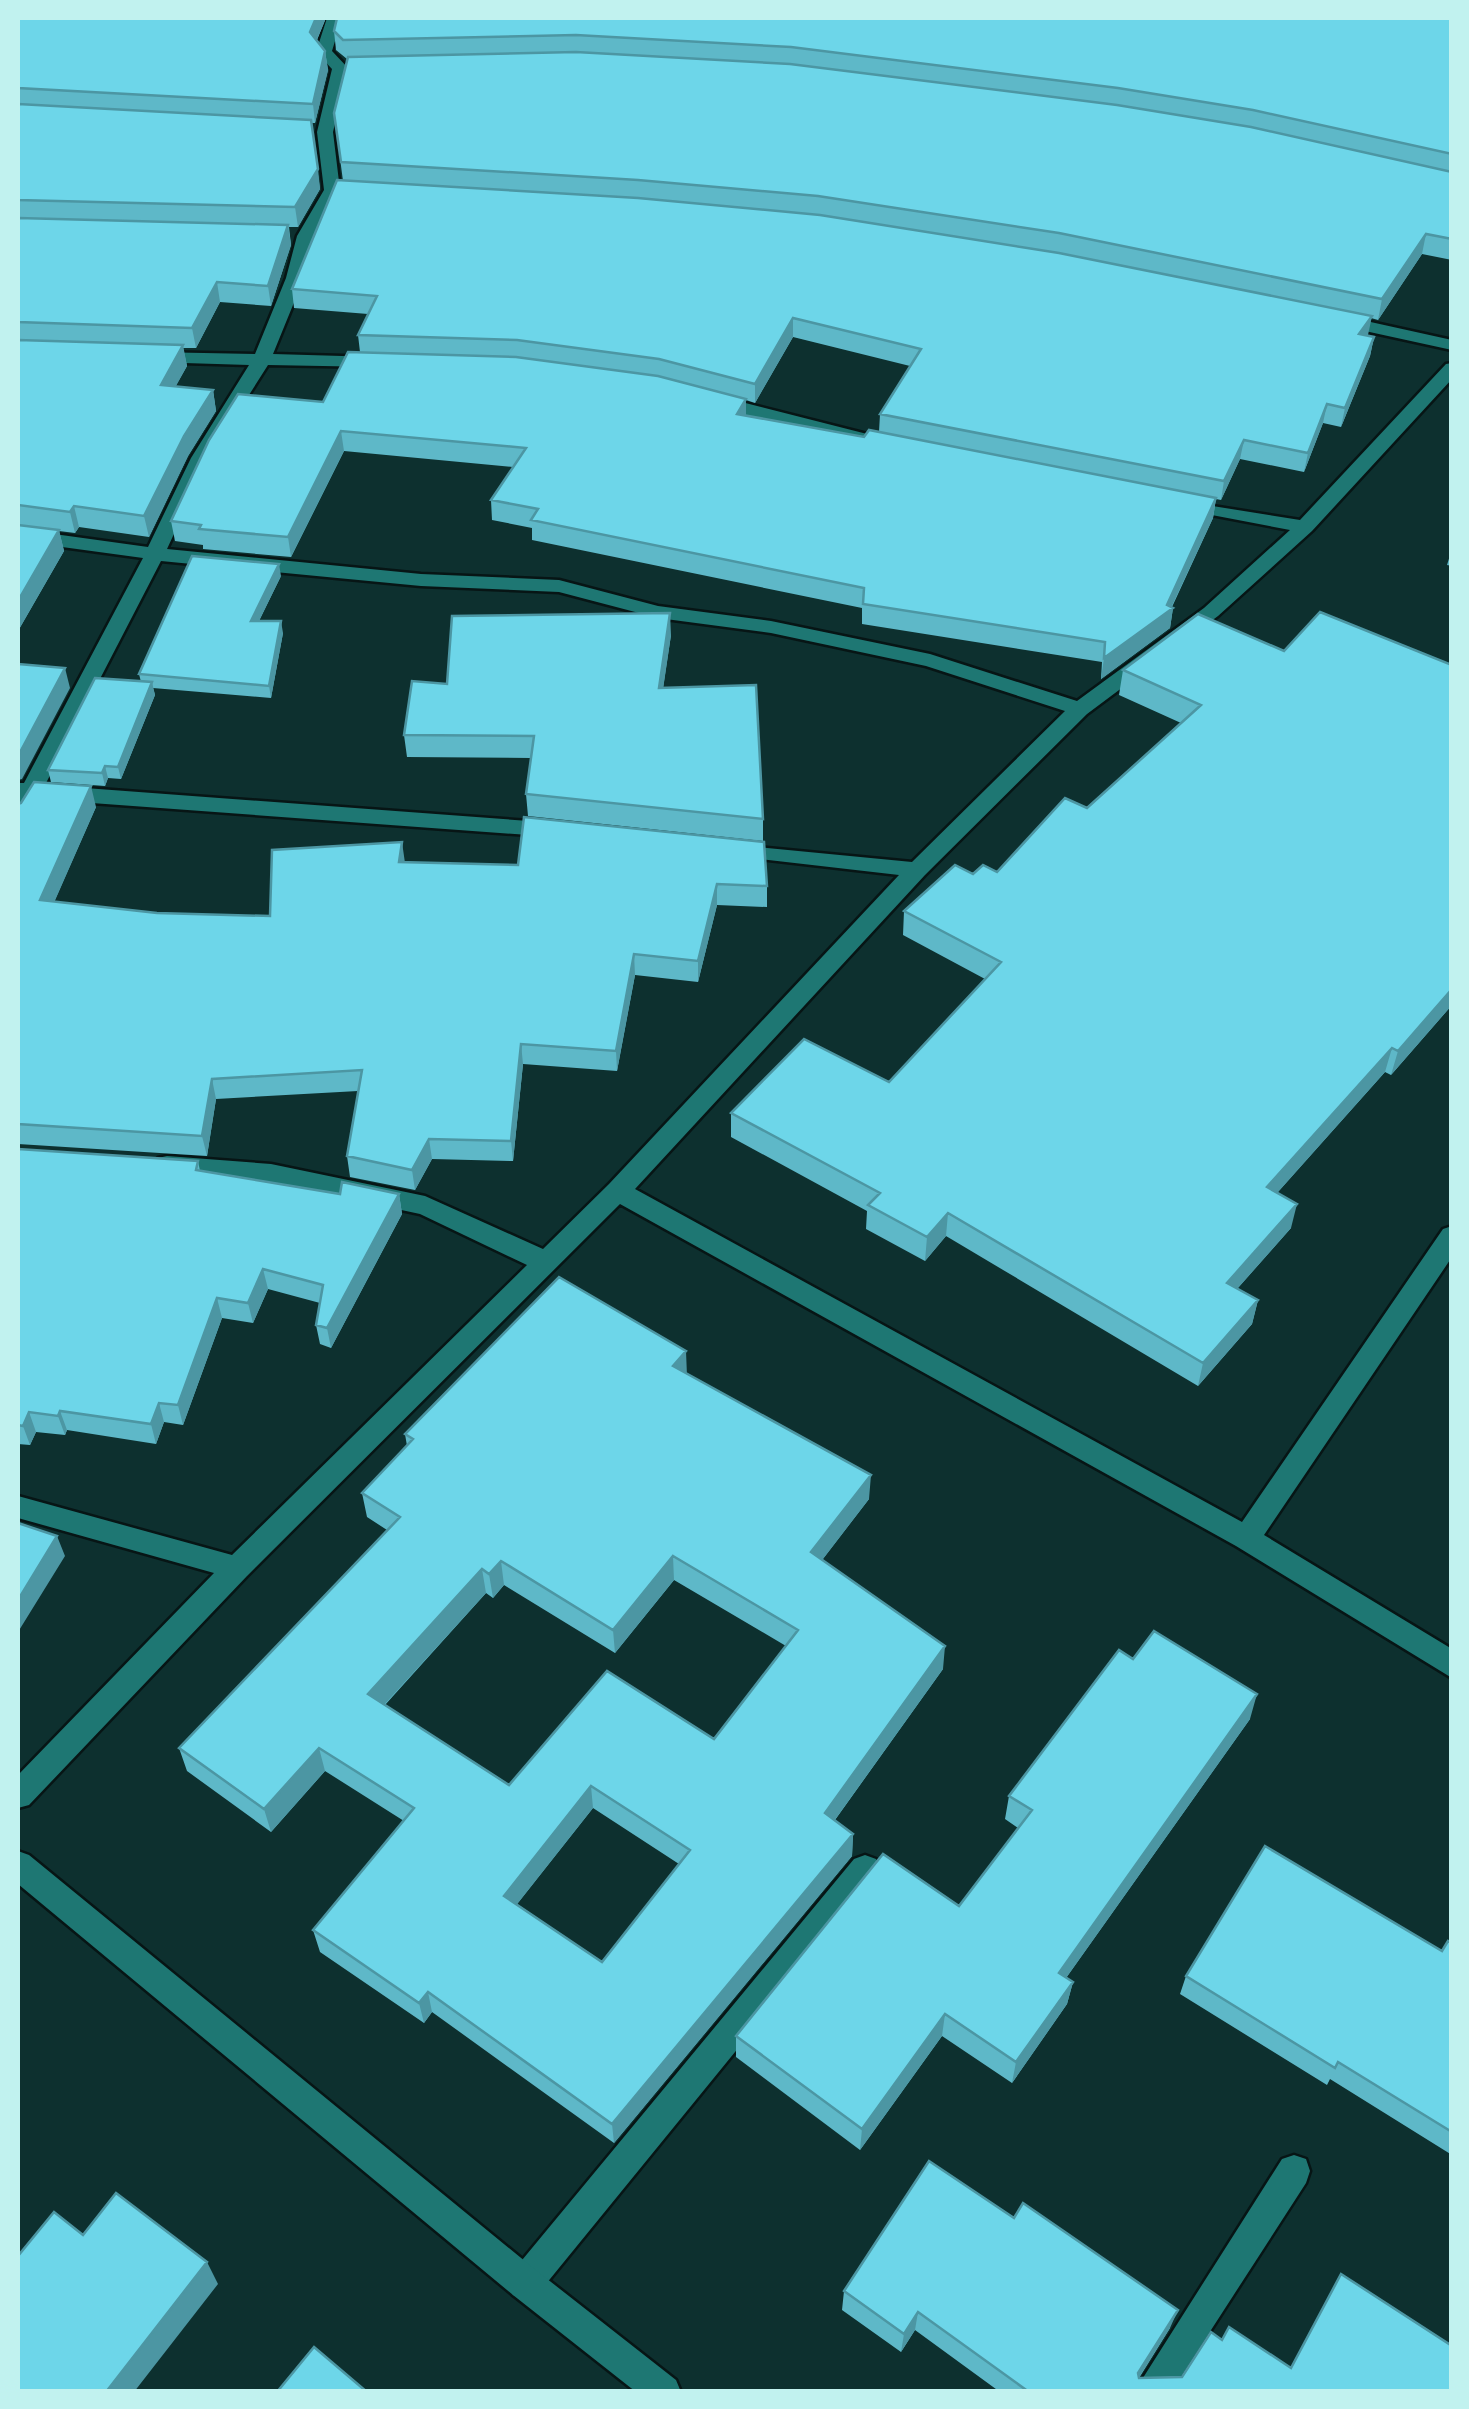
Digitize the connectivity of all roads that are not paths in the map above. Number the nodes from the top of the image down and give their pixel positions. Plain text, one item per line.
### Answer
1 (334, 18) edge
2 (1319, 316) edge
3 (1452, 346) edge
4 (135, 357) edge
5 (262, 360) junction
6 (394, 363) edge
7 (1452, 368) edge
8 (695, 396) edge
9 (878, 442) edge
10 (1157, 499) edge
11 (1305, 527) junction
12 (18, 535) edge
13 (154, 554) junction
14 (1080, 709) junction
15 (25, 790) edge
16 (18, 815) edge
17 (574, 831) edge
18 (708, 846) edge
19 (918, 870) junction
20 (141, 1164) edge
21 (618, 1191) junction
22 (1452, 1236) edge
23 (546, 1262) junction
24 (18, 1507) edge
25 (1246, 1538) junction
26 (237, 1568) junction
27 (1452, 1665) edge
28 (18, 1795) edge
29 (18, 1866) edge
30 (865, 1870) edge
31 (1294, 2170) dead end
32 (526, 2283) junction
33 (664, 2392) edge
34 (1151, 2392) edge

1 - 5 street
2 - 3 street
4 - 5 street
5 - 6 street
5 - 13 street
7 - 11 street
8 - 9 street
10 - 11 street
11 - 14 street
12 - 13 street
13 - 14 street
13 - 15 street
14 - 19 street
15 - 16 street
15 - 17 street
18 - 19 street
19 - 21 street
20 - 23 street
21 - 23 street
21 - 25 street
22 - 25 street
23 - 26 street
24 - 26 street
25 - 27 street
26 - 28 street
29 - 32 street
30 - 32 street
31 - 34 street
32 - 33 street

